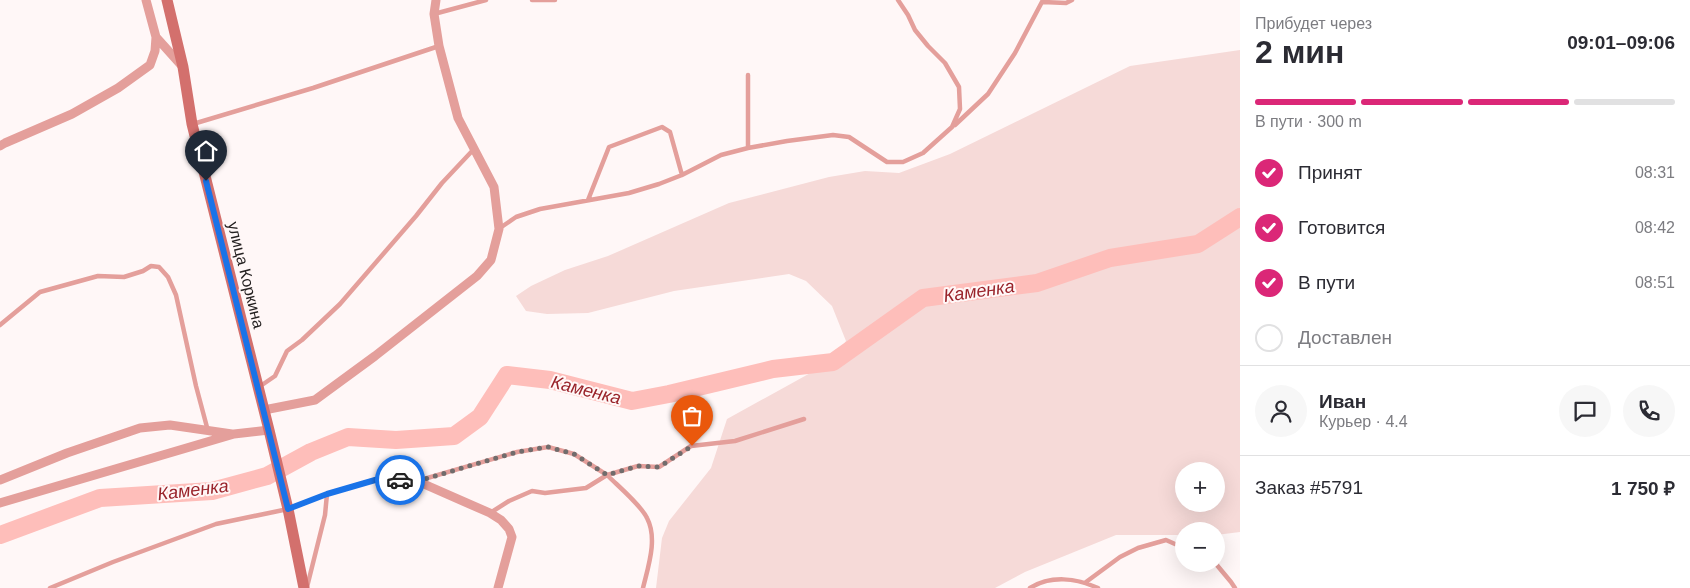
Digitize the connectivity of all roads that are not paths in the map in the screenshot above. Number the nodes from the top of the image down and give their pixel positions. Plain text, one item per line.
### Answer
1 (146, 0) edge
2 (167, 0) edge
3 (436, 0) edge
4 (486, 0) edge
5 (532, 0) edge
6 (555, 0) edge
7 (898, 0) edge
8 (1072, 0) edge
9 (1043, 1) edge
10 (434, 14) junction
11 (156, 37) junction
12 (439, 46) junction
13 (183, 67) junction
14 (748, 75) dead end
15 (192, 124) junction
16 (952, 127) junction
17 (0, 146) edge
18 (748, 148) junction
19 (474, 149) junction
20 (682, 175) junction
21 (588, 200) junction
22 (499, 229) junction
23 (0, 325) edge
24 (258, 388) junction
25 (264, 410) junction
26 (804, 419) dead end
27 (208, 430) junction
28 (270, 430) junction
29 (234, 434) junction
30 (607, 475) junction
31 (0, 480) edge
32 (418, 481) junction
33 (327, 494) junction
34 (0, 503) edge
35 (288, 509) junction
36 (490, 513) junction
37 (1175, 544) edge
38 (1223, 572) edge
39 (1086, 582) junction
40 (50, 588) edge
41 (305, 588) edge
42 (498, 588) edge
43 (643, 588) edge
44 (1030, 588) edge
45 (1098, 588) edge
46 (1235, 588) edge

1 - 11 street
2 - 13 main road, улица Коркина
3 - 10 street
4 - 10 lane
5 - 6 lane
7 - 16 lane
8 - 9 lane
9 - 16 lane
10 - 12 street
11 - 13 street
11 - 17 street
12 - 15 lane
12 - 19 street
13 - 15 main road, улица Коркина
14 - 18 lane
15 - 24 main road, улица Коркина
16 - 18 lane
18 - 20 lane
19 - 22 street
19 - 24 lane
20 - 21 lane
20 - 21 lane
21 - 22 lane
22 - 25 street
23 - 27 lane
24 - 25 main road, улица Коркина
25 - 28 main road, улица Коркина
26 - 30 lane
27 - 29 street
27 - 31 street
28 - 29 street
28 - 35 main road, улица Коркина
29 - 34 street
30 - 32 lane
30 - 36 lane
30 - 43 lane
32 - 33 lane
32 - 36 street
33 - 35 lane
33 - 41 lane
35 - 40 lane
35 - 41 main road, улица Коркина
36 - 42 street
37 - 39 lane
38 - 46 lane
39 - 44 lane
39 - 45 lane

